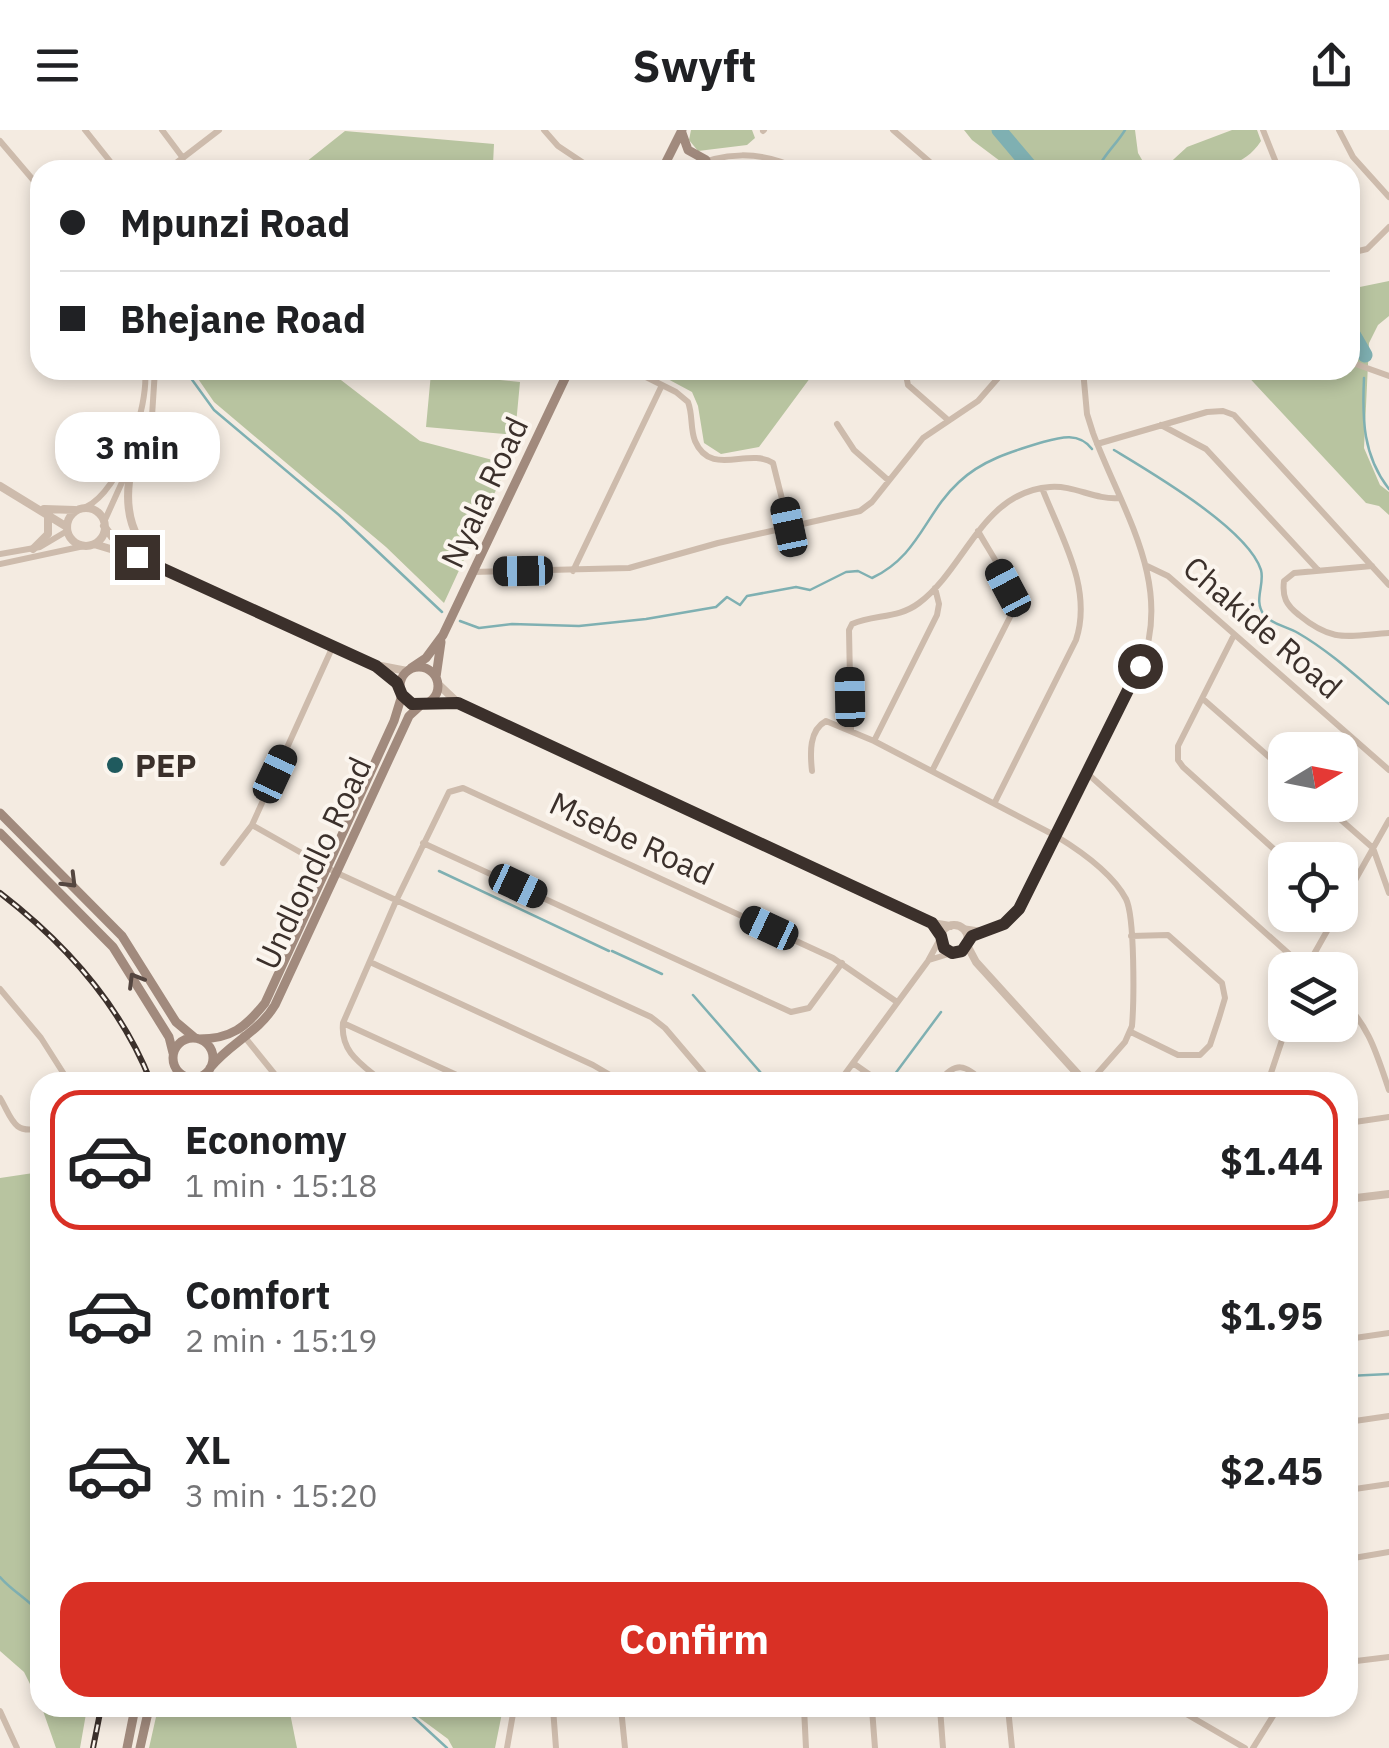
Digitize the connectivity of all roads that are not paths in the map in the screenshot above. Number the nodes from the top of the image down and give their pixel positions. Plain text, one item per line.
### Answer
1 (85, 130) edge
2 (162, 130) edge
3 (219, 130) edge
4 (544, 130) edge
5 (682, 130) edge
6 (892, 130) edge
7 (1263, 130) edge
8 (1338, 130) edge
9 (0, 141) edge
10 (183, 158) junction
11 (109, 160) edge
12 (180, 160) edge
13 (579, 160) edge
14 (667, 160) edge
15 (706, 160) joint
16 (776, 160) edge
17 (926, 160) edge
18 (1274, 160) edge
19 (1356, 160) edge
20 (1360, 165) edge
21 (30, 176) edge
22 (1389, 197) edge
23 (1389, 227) edge
24 (1360, 251) edge
25 (1360, 366) edge
26 (1389, 376) edge
27 (145, 380) edge
28 (155, 380) edge
29 (563, 380) edge
30 (652, 380) edge
31 (907, 380) edge
32 (996, 380) edge
33 (1086, 380) edge
34 (662, 385) junction
35 (948, 420) junction
36 (837, 424) dead end
37 (1160, 425) junction
38 (1097, 444) junction
39 (132, 465) junction
40 (888, 480) junction
41 (0, 486) edge
42 (1042, 488) junction
43 (1120, 498) junction
44 (35, 506) junction
45 (86, 508) junction
46 (76, 510) junction
47 (48, 515) junction
48 (104, 523) junction
49 (789, 527) junction
50 (67, 529) junction
51 (978, 531) junction
52 (89, 545) junction
53 (33, 549) junction
54 (0, 554) edge
55 (137, 557) junction
56 (1, 564) edge
57 (1147, 566) junction
58 (1372, 566) junction
59 (574, 570) junction
60 (1318, 571) junction
61 (170, 572) junction
62 (473, 572) junction
63 (1389, 585) edge
64 (935, 588) junction
65 (1389, 633) edge
66 (443, 635) junction
67 (1234, 635) junction
68 (333, 646) junction
69 (376, 666) junction
70 (409, 669) junction
71 (437, 681) junction
72 (401, 692) junction
73 (1202, 699) junction
74 (425, 703) junction
75 (458, 703) junction
76 (851, 730) junction
77 (874, 741) junction
78 (1268, 756) edge
79 (812, 770) dead end
80 (1389, 770) edge
81 (932, 771) junction
82 (1088, 774) junction
83 (995, 802) junction
84 (0, 812) edge
85 (1389, 820) edge
86 (1343, 822) edge
87 (252, 824) junction
88 (0, 833) edge
89 (1056, 836) junction
90 (423, 843) junction
91 (1268, 843) edge
92 (1373, 848) junction
93 (222, 863) dead end
94 (326, 867) junction
95 (337, 873) junction
96 (1358, 875) edge
97 (1389, 893) edge
98 (396, 901) junction
99 (932, 923) junction
100 (950, 926) junction
101 (962, 928) junction
102 (983, 931) junction
103 (1131, 936) junction
104 (941, 937) junction
105 (968, 943) junction
106 (1286, 952) edge
107 (956, 953) junction
108 (928, 961) junction
109 (370, 962) junction
110 (976, 962) junction
111 (842, 963) junction
112 (0, 989) edge
113 (897, 1002) junction
114 (1358, 1016) edge
115 (343, 1023) junction
116 (1131, 1032) junction
117 (243, 1034) junction
118 (197, 1038) junction
119 (1281, 1042) edge
120 (173, 1053) junction
121 (853, 1063) junction
122 (64, 1072) edge
123 (179, 1072) edge
124 (209, 1072) edge
125 (210, 1072) edge
126 (272, 1072) edge
127 (373, 1072) edge
128 (450, 1072) edge
129 (605, 1072) edge
130 (702, 1072) edge
131 (846, 1072) edge
132 (866, 1072) edge
133 (948, 1072) edge
134 (974, 1072) edge
135 (1078, 1072) edge
136 (1096, 1072) edge
137 (1271, 1072) edge
138 (1389, 1090) edge
139 (0, 1098) edge
140 (1389, 1117) edge
141 (1358, 1122) edge
142 (30, 1130) edge
143 (1389, 1194) edge
144 (1358, 1199) edge
145 (1389, 1333) edge
146 (1358, 1338) edge
147 (1389, 1416) edge
148 (1358, 1421) edge
149 (1389, 1484) edge
150 (1358, 1489) edge
151 (1389, 1552) edge
152 (1358, 1557) edge
153 (1389, 1657) edge
154 (1358, 1661) edge
155 (0, 1711) edge
156 (134, 1717) edge
157 (146, 1717) edge
158 (512, 1717) edge
159 (553, 1717) edge
160 (622, 1717) edge
161 (804, 1717) edge
162 (873, 1717) edge
163 (941, 1717) edge
164 (1009, 1717) edge
165 (1192, 1717) edge
166 (1272, 1717) edge
167 (17, 1748) edge
168 (127, 1748) edge
169 (140, 1748) edge
170 (507, 1748) edge
171 (556, 1748) edge
172 (625, 1748) edge
173 (806, 1748) edge
174 (875, 1748) edge
175 (944, 1748) edge
176 (1012, 1748) edge
177 (1245, 1748) edge
178 (1253, 1748) edge

1 - 11 street
2 - 10 street
3 - 10 street
4 - 13 street
5 - 14 main road
5 - 15 main road
6 - 17 street
7 - 18 street
8 - 19 street
9 - 21 street
10 - 12 street
15 - 16 street
20 - 22 street
23 - 24 street
25 - 26 street
27 - 45 street
28 - 39 street
29 - 62 main road, Nyala Road
30 - 34 street
31 - 35 street
32 - 35 street
33 - 38 street
34 - 49 street
34 - 59 street
35 - 40 street
36 - 40 street
37 - 38 street
37 - 58 street
37 - 60 street
38 - 43 street
39 - 48 street
39 - 61 street
40 - 49 street
41 - 44 street
42 - 43 street
42 - 51 street
42 - 83 street
43 - 57 street
44 - 46 street
44 - 47 street
45 - 46 street
45 - 48 street
46 - 50 street
47 - 50 street
47 - 53 street
48 - 52 street
48 - 55 street
49 - 59 street
50 - 52 street
50 - 53 street
51 - 64 street
51 - 81 street
52 - 55 street
52 - 56 street
53 - 54 street
54 - 56 street
55 - 61 street
57 - 67 street, Chakide Road
57 - 82 street
58 - 60 street
58 - 63 street
59 - 62 street
60 - 65 street
61 - 68 street
62 - 66 main road, Nyala Road
64 - 76 street
64 - 77 street
66 - 70 main road, Nyala Road
66 - 71 main road, Nyala Road
67 - 73 street
67 - 80 street, Chakide Road
68 - 69 street
68 - 87 street
69 - 70 street
69 - 72 street
70 - 71 main road
70 - 72 main road
71 - 74 main road
71 - 75 street
72 - 74 main road
72 - 94 main road, Undlondlo Road
73 - 78 street
73 - 91 street
74 - 75 street
74 - 95 main road, Undlondlo Road
75 - 99 street
76 - 77 street
76 - 79 street
77 - 81 street
81 - 83 street
82 - 89 street
82 - 106 street
83 - 89 street
84 -> 118 main road
85 - 92 street
86 - 92 street
87 - 93 street
87 - 94 street
120 -> 88 main road
89 - 102 street
89 - 103 street
90 - 98 street, Msebe Road
90 - 111 street
90 - 111 street, Msebe Road
92 - 96 street
92 - 97 street
94 - 95 street
94 - 117 main road, Undlondlo Road
95 - 98 street
95 - 117 main road, Undlondlo Road
98 - 109 street, Msebe Road
98 - 130 street
99 - 100 street
99 - 104 street
100 - 101 street
100 - 104 street
101 - 102 street
101 - 105 street
102 - 105 street
103 - 116 street
103 - 116 street
104 - 107 street
104 - 108 street
105 - 107 street
105 - 110 street
107 - 108 street
107 - 110 street
108 - 113 street
109 - 115 street, Msebe Road
109 - 129 street
110 - 135 street
111 - 113 street, Msebe Road
112 - 122 street
113 - 121 street
114 - 138 street
115 - 127 street
115 - 128 street
116 - 136 street
117 - 118 main road
117 - 125 main road, Undlondlo Road
117 - 126 street
118 - 120 main road
118 - 124 main road
119 - 137 street
120 - 123 main road
121 - 131 street
121 - 132 street
133 - 134 street
139 - 142 street
140 - 141 street
143 - 144 street
145 - 146 street
147 - 148 street
149 - 150 street
151 - 152 street
153 - 154 street
155 - 167 street
156 - 168 main road
157 - 169 main road
158 - 170 street
159 - 171 street
160 - 172 street
161 - 173 street
162 - 174 street
163 - 175 street
164 - 176 street
165 - 177 street
166 - 178 street

